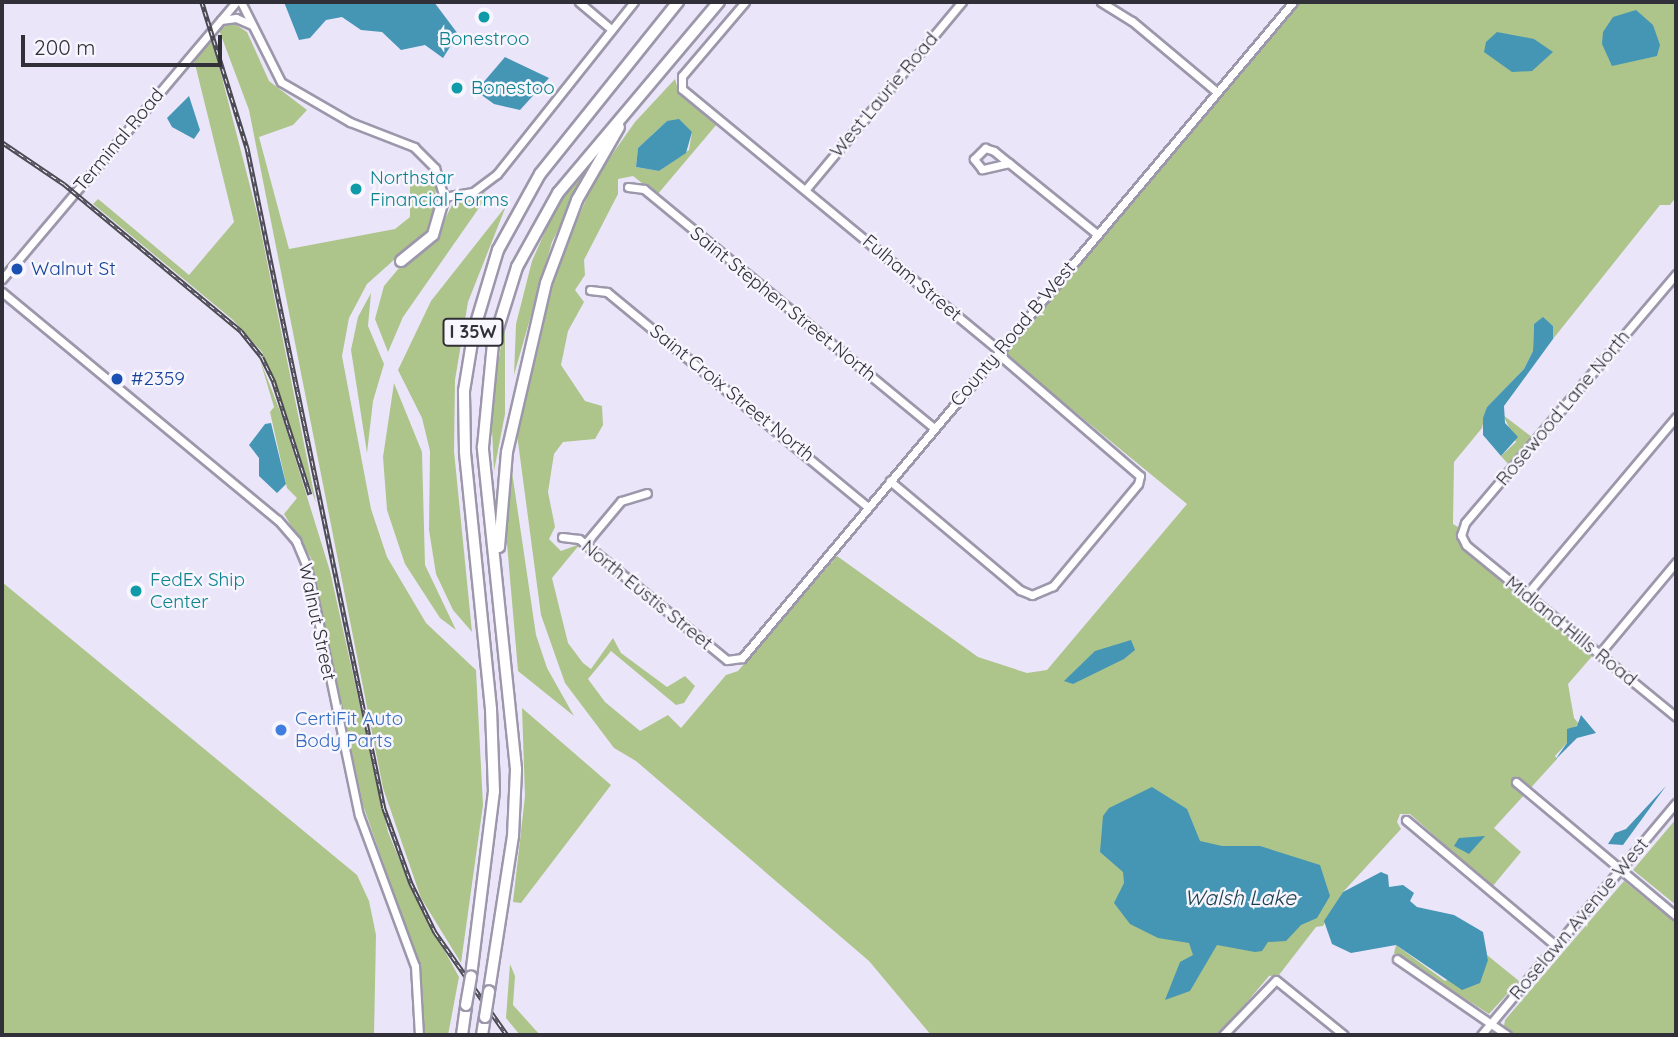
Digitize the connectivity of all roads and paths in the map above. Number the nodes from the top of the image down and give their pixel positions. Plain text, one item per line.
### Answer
1 (239, 2) edge
2 (579, 2) edge
3 (634, 2) edge
4 (678, 2) edge
5 (719, 2) edge
6 (745, 2) edge
7 (962, 2) edge
8 (1101, 2) edge
9 (1293, 2) edge
10 (221, 20) junction
11 (252, 25) junction
12 (611, 29) junction
13 (652, 80) junction
14 (1217, 92) junction
15 (1009, 163) dead end
16 (628, 187) dead end
17 (806, 189) junction
18 (444, 197) junction
19 (1097, 234) junction
20 (401, 261) dead end
21 (1676, 274) edge
22 (2, 279) edge
23 (590, 290) dead end
24 (2, 292) edge
25 (999, 350) junction
26 (1676, 417) edge
27 (934, 428) junction
28 (890, 481) junction
29 (647, 494) dead end
30 (868, 507) junction
31 (562, 537) dead end
32 (585, 544) junction
33 (1466, 545) joint
34 (1676, 562) edge
35 (499, 589) junction
36 (1527, 594) junction
37 (1600, 653) junction
38 (730, 661) joint
39 (1676, 717) edge
40 (1516, 782) dead end
41 (1676, 803) edge
42 (1406, 820) dead end
43 (1620, 869) junction
44 (1676, 916) edge
45 (1556, 946) junction
46 (1397, 959) dead end
47 (1492, 1023) junction
48 (419, 1035) edge
49 (461, 1035) edge
50 (484, 1035) edge
51 (1223, 1035) edge
52 (1344, 1035) edge
53 (1481, 1035) edge
54 (1507, 1035) edge

1 - 10 street, Terminal Road
1 - 11 street
2 - 12 street
3 - 12 street
4 - 49 highway, I 35W, bridge
5 - 13 highway, I 35W
6 - 17 street, Fulham Street
7 - 17 street, West Laurie Road
8 - 14 street
9 - 14 street, County Road B West
10 - 11 street
10 - 22 street, Terminal Road
11 - 18 street
12 - 18 street
13 - 35 highway
13 - 35 highway, I 35W
14 - 19 street, County Road B West
15 - 19 street
16 - 27 street, Saint Stephen Street North
17 - 25 street, Fulham Street
18 - 20 highway
19 - 25 street, County Road B West
21 - 33 street, Rosewood Lane North
23 - 30 street, Saint Croix Street North
24 - 48 street, Walnut Street
25 - 27 street, County Road B West
25 - 28 street, Fulham Street
26 - 36 street
27 - 28 street, County Road B West
28 - 30 street, County Road B West
29 - 32 street
30 - 38 street, County Road B West
31 - 32 street, North Eustis Street
32 - 38 street, North Eustis Street
33 - 36 street, Midland Hills Road
34 - 37 street
35 - 50 highway, I 35W, bridge
36 - 37 street, Midland Hills Road
37 - 39 street, Midland Hills Road
40 - 43 street
41 - 43 street, Roselawn Avenue West
42 - 45 street
43 - 44 street
43 - 45 street, Roselawn Avenue West
45 - 47 street, Roselawn Avenue West
46 - 47 street
47 - 53 street, Roselawn Avenue West
47 - 54 street
51 - 52 street

